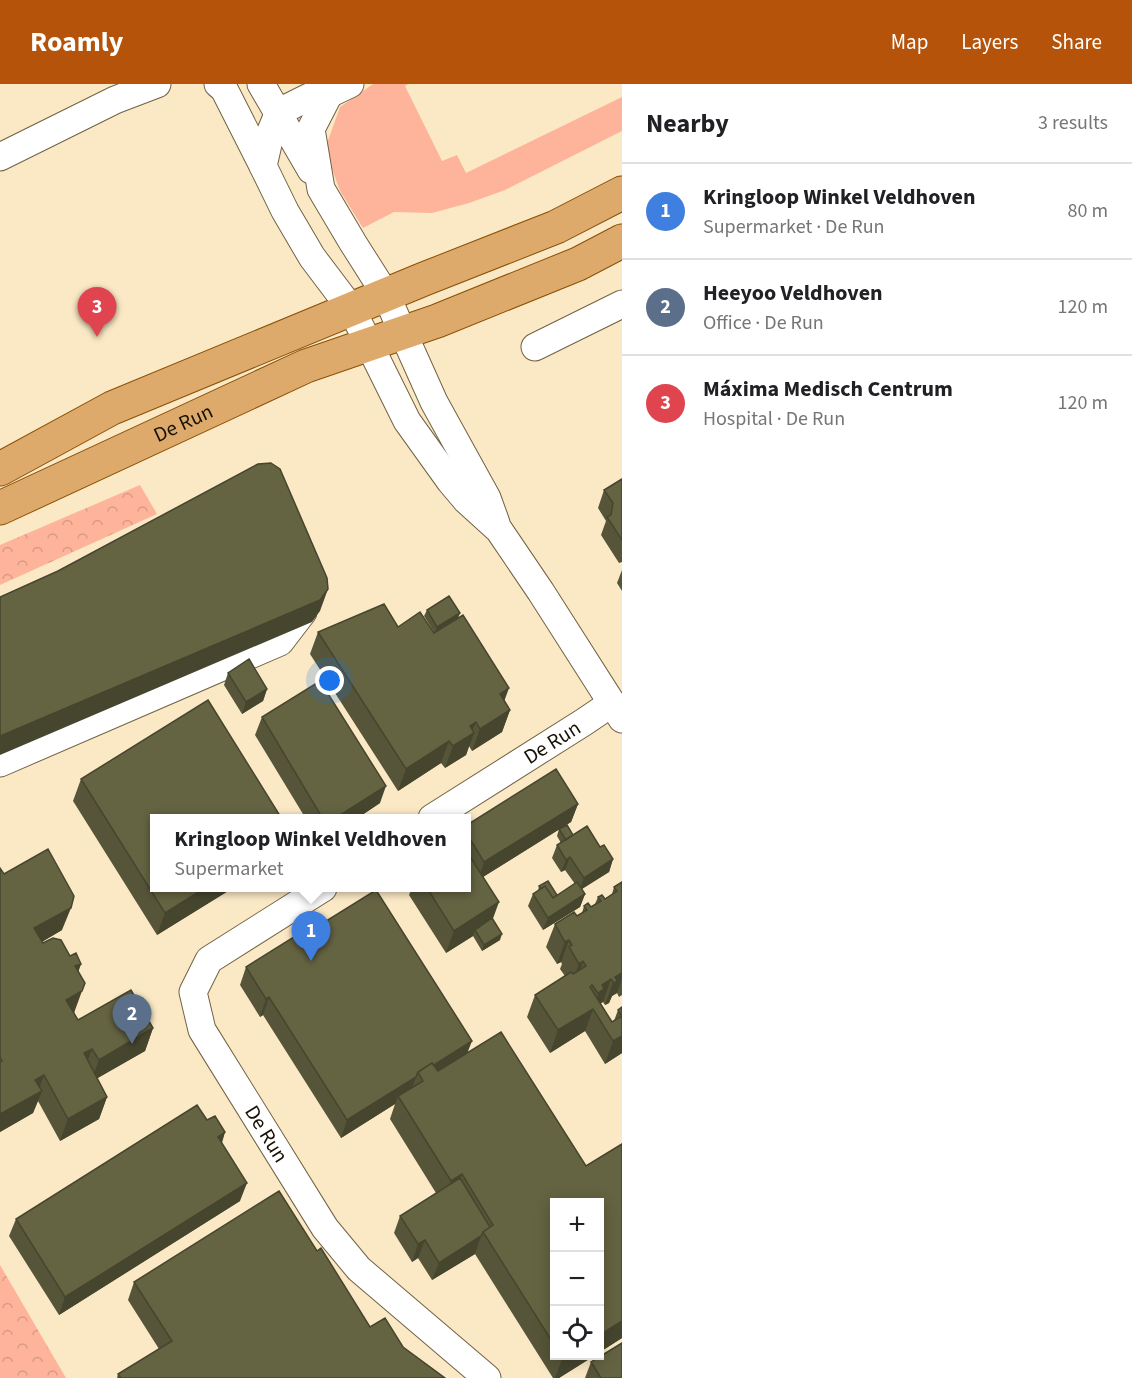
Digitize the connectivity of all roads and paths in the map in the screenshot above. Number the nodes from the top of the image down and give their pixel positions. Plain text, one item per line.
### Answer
1 (117, 84) edge
2 (157, 84) edge
3 (218, 84) edge
4 (261, 84) edge
5 (339, 89) edge
6 (279, 112) junction
7 (43, 136) junction
8 (0, 157) edge
9 (263, 166) junction
10 (321, 189) junction
11 (622, 194) edge
12 (622, 241) edge
13 (386, 295) junction
14 (622, 304) edge
15 (352, 310) junction
16 (403, 332) junction
17 (369, 344) junction
18 (535, 346) dead end
19 (0, 469) edge
20 (0, 508) edge
21 (499, 530) junction
22 (303, 612) edge
23 (617, 711) edge
24 (0, 763) edge
25 (441, 814) edge
26 (317, 892) edge
27 (487, 1378) edge

1 - 7 street
2 - 7 street
3 - 9 street, De Run
4 - 6 street
5 - 6 street, De Run
5 - 10 street, De Run
6 - 9 street
6 - 10 street
7 - 8 street
9 - 15 street, De Run
10 - 13 street, De Run
11 - 13 main road, De Run
12 - 16 main road, De Run
13 - 15 main road, De Run
13 - 16 street, De Run
14 - 18 street
15 - 17 street, De Run
15 - 19 main road, De Run
16 - 17 main road, De Run
16 - 21 street, De Run
17 - 20 main road, De Run
17 - 21 street, De Run
21 - 23 street, De Run
22 - 24 street
23 - 25 street, De Run
26 - 27 street, De Run

